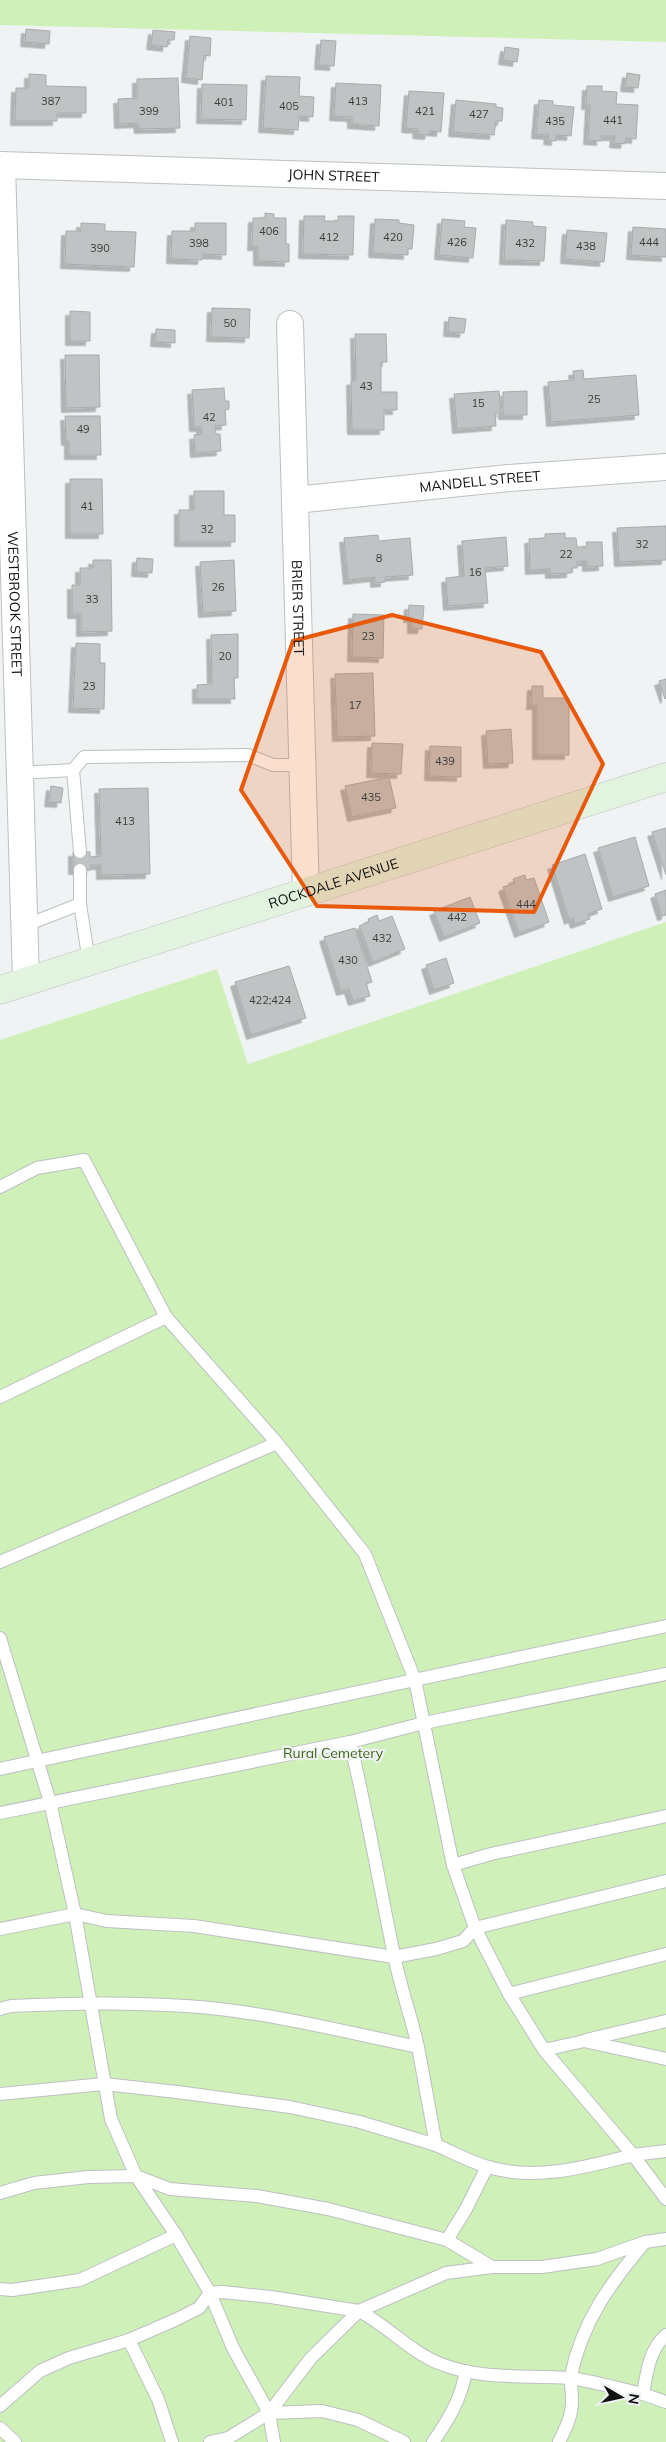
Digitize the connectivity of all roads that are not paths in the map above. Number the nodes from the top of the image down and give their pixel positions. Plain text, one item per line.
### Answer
1 (1, 165) edge
2 (666, 186) edge
3 (290, 324) dead end
4 (666, 467) edge
5 (295, 500) junction
6 (302, 765) junction
7 (73, 770) junction
8 (20, 773) junction
9 (666, 777) edge
10 (80, 852) dead end
11 (80, 870) dead end
12 (306, 893) junction
13 (80, 904) junction
14 (24, 926) junction
15 (89, 962) junction
16 (26, 982) junction
17 (0, 990) edge
18 (0, 1187) edge
19 (166, 1317) junction
20 (0, 1397) edge
21 (277, 1443) junction
22 (0, 1562) edge
23 (666, 1626) edge
24 (0, 1638) edge
25 (666, 1674) edge
26 (415, 1680) junction
27 (424, 1723) junction
28 (350, 1742) junction
29 (39, 1761) junction
30 (0, 1769) edge
31 (50, 1802) junction
32 (0, 1813) edge
33 (666, 1816) edge
34 (453, 1865) junction
35 (666, 1881) edge
36 (75, 1914) junction
37 (475, 1928) junction
38 (0, 1929) edge
39 (666, 1954) edge
40 (394, 1957) junction
41 (509, 1994) junction
42 (92, 2002) junction
43 (0, 2009) edge
44 (666, 2021) edge
45 (584, 2040) junction
46 (418, 2047) junction
47 (544, 2050) junction
48 (666, 2059) edge
49 (104, 2084) junction
50 (0, 2094) edge
51 (436, 2145) junction
52 (666, 2151) edge
53 (633, 2155) junction
54 (486, 2167) junction
55 (136, 2176) junction
56 (0, 2193) edge
57 (666, 2199) edge
58 (176, 2235) junction
59 (666, 2239) edge
60 (447, 2240) junction
61 (645, 2242) junction
62 (492, 2267) junction
63 (0, 2289) edge
64 (210, 2294) junction
65 (359, 2311) junction
66 (666, 2335) edge
67 (129, 2340) junction
68 (466, 2372) junction
69 (570, 2378) junction
70 (643, 2394) junction
71 (666, 2402) edge
72 (0, 2406) edge
73 (269, 2413) junction
74 (0, 2428) edge
75 (15, 2442) edge
76 (172, 2442) edge
77 (210, 2442) edge
78 (274, 2442) edge
79 (404, 2442) edge
80 (434, 2442) edge
81 (559, 2442) edge

1 - 2 street, JOHN STREET
1 - 8 street, WESTBROOK STREET
3 - 5 street, BRIER STREET
4 - 5 street, MANDELL STREET
5 - 6 street, BRIER STREET
6 - 7 lane
6 - 12 street, BRIER STREET
7 - 8 lane
7 - 10 lane
8 - 14 street, WESTBROOK STREET
9 - 12 main road, ROCKDALE AVENUE
11 - 13 lane
12 - 15 main road, ROCKDALE AVENUE
13 - 14 lane
13 - 15 lane
14 - 16 street, WESTBROOK STREET
15 - 16 main road, ROCKDALE AVENUE
16 - 17 main road, ROCKDALE AVENUE
18 - 19 lane
19 - 20 lane
19 - 21 lane
21 - 22 lane
21 - 26 lane
23 - 26 lane
24 - 29 lane
25 - 27 lane
26 - 27 lane
26 - 29 lane
27 - 28 lane
27 - 34 lane
28 - 31 lane
28 - 40 lane
29 - 30 lane
29 - 31 lane
31 - 32 lane
31 - 36 lane
33 - 34 lane
34 - 37 lane
35 - 37 lane
36 - 38 lane
36 - 40 lane
36 - 42 lane
37 - 40 lane
37 - 41 lane
39 - 41 lane
40 - 46 lane
41 - 47 lane
42 - 43 lane
42 - 46 lane
42 - 49 lane
44 - 45 lane
45 - 47 lane
45 - 48 lane
46 - 51 lane
47 - 53 lane
49 - 50 lane
49 - 51 lane
49 - 55 lane
51 - 54 lane
52 - 53 lane
53 - 54 lane
53 - 57 lane
54 - 60 lane
55 - 56 lane
55 - 58 lane
55 - 60 lane
58 - 63 lane
58 - 64 lane
59 - 61 lane
60 - 62 lane
61 - 62 lane
61 - 69 lane
62 - 65 lane
64 - 65 lane
64 - 67 lane
64 - 73 lane
65 - 68 lane
65 - 73 lane
66 - 70 lane
67 - 72 lane
67 - 76 lane
68 - 69 lane
68 - 80 lane
69 - 70 lane
69 - 81 lane
70 - 71 lane
73 - 77 lane
73 - 78 lane
73 - 79 lane
74 - 75 lane

